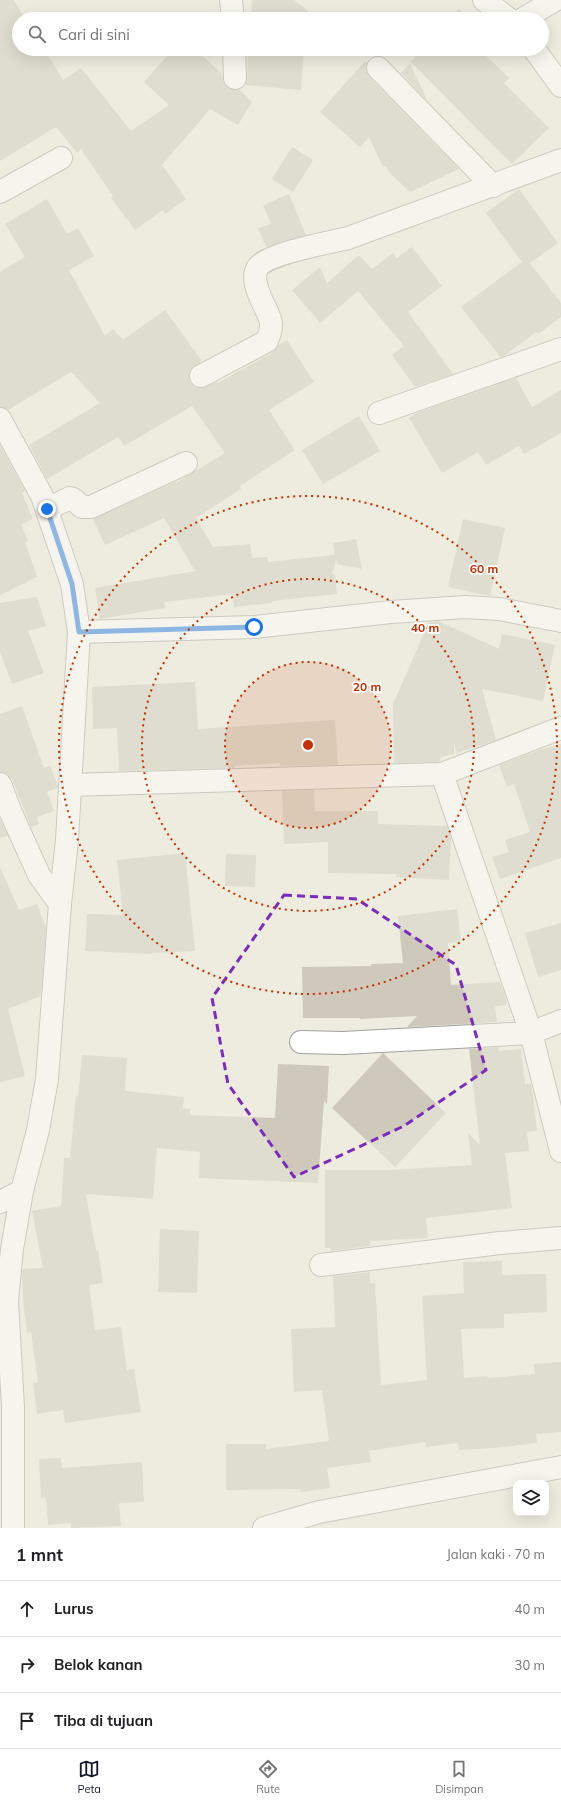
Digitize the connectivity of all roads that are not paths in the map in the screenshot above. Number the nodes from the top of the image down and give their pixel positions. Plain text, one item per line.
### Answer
1 (231, 0) edge
2 (484, 0) edge
3 (555, 0) edge
4 (232, 12) edge
5 (500, 12) edge
6 (535, 12) edge
7 (234, 56) edge
8 (539, 56) edge
9 (378, 68) dead end
10 (235, 78) dead end
11 (561, 86) edge
12 (61, 158) dead end
13 (561, 160) edge
14 (492, 186) junction
15 (0, 192) edge
16 (561, 349) edge
17 (201, 376) dead end
18 (378, 413) dead end
19 (0, 419) edge
20 (186, 463) dead end
21 (47, 509) junction
22 (561, 621) edge
23 (79, 632) junction
24 (561, 728) edge
25 (442, 774) junction
26 (0, 784) edge
27 (71, 785) junction
28 (60, 904) junction
29 (561, 1021) edge
30 (531, 1033) junction
31 (301, 1042) dead end
32 (561, 1151) edge
33 (22, 1191) junction
34 (0, 1202) edge
35 (561, 1238) edge
36 (321, 1265) dead end
37 (561, 1467) edge
38 (13, 1528) edge
39 (264, 1528) edge

1 - 4 street
2 - 5 street
3 - 6 street
7 - 10 street
8 - 11 street
9 - 14 street
12 - 15 street
13 - 14 street
14 - 17 street
16 - 18 street
19 - 21 street
20 - 21 street
21 - 23 street
22 - 23 street
23 - 27 street
24 - 25 street
25 - 27 street
25 - 30 street
26 - 28 street
27 - 28 street
28 - 33 street
29 - 30 street
30 - 31 street
30 - 32 street
33 - 34 street
33 - 38 street
35 - 36 street
37 - 39 street

